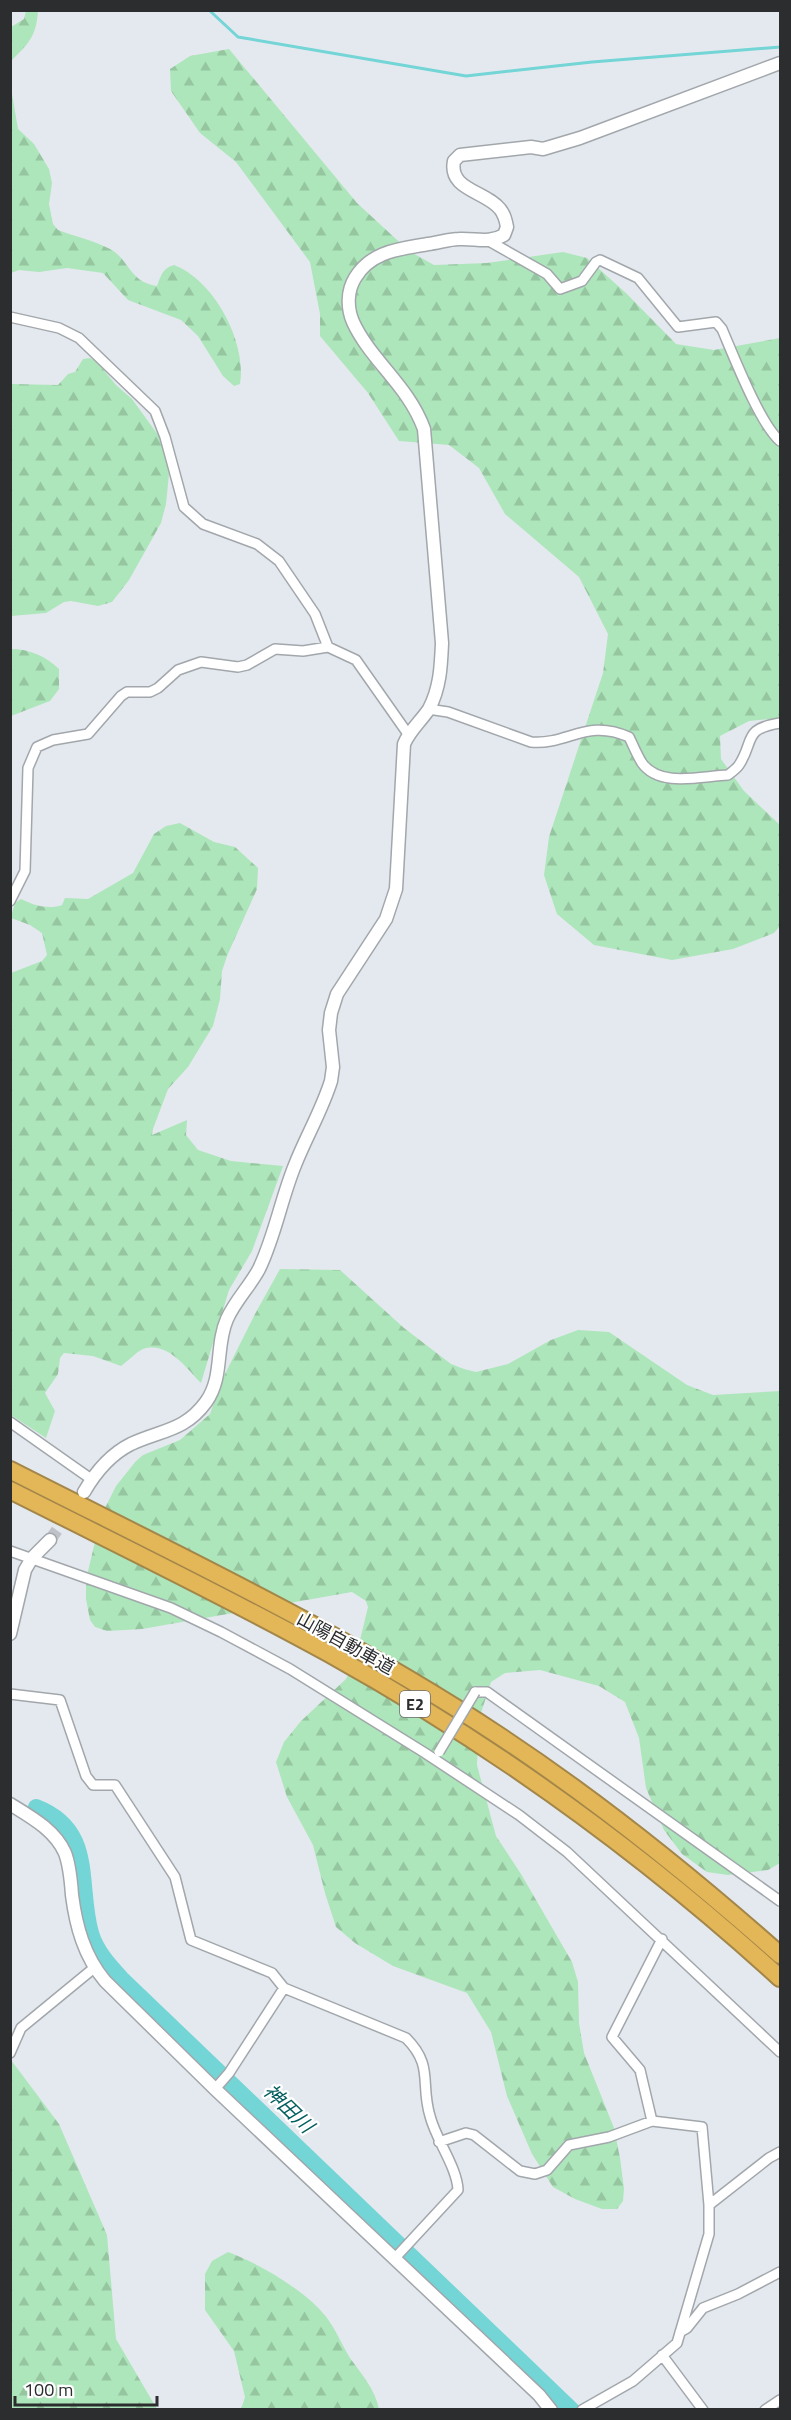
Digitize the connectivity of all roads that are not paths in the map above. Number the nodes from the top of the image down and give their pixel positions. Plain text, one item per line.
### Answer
1 (780, 63) edge
2 (489, 242) junction
3 (10, 317) edge
4 (780, 441) edge
5 (328, 647) junction
6 (428, 709) junction
7 (780, 723) edge
8 (408, 734) junction
9 (10, 901) edge
10 (10, 1422) edge
11 (10, 1470) edge
12 (91, 1479) junction
13 (10, 1490) edge
14 (84, 1492) dead end
15 (50, 1540) tunnel mouth
16 (10, 1551) edge
17 (32, 1558) junction
18 (10, 1634) edge
19 (10, 1694) edge
20 (437, 1756) junction
21 (10, 1804) edge
22 (658, 1851) junction
23 (780, 1902) edge
24 (727, 1931) junction
25 (662, 1939) junction
26 (780, 1944) edge
27 (780, 1955) edge
28 (94, 1968) junction
29 (780, 1978) edge
30 (780, 1986) edge
31 (284, 1988) junction
32 (780, 2036) edge
33 (773, 2044) junction
34 (780, 2052) edge
35 (10, 2053) edge
36 (218, 2086) junction
37 (652, 2121) junction
38 (439, 2142) junction
39 (780, 2152) edge
40 (709, 2205) junction
41 (401, 2253) junction
42 (780, 2272) edge
43 (680, 2332) junction
44 (662, 2355) junction
45 (780, 2400) edge
46 (550, 2409) edge
47 (582, 2409) edge
48 (703, 2409) edge
49 (765, 2409) edge

1 - 2 street
2 - 4 street
2 - 6 street
3 - 5 street
5 - 8 street
5 - 9 street
6 - 7 street
6 - 8 street
8 - 12 street
10 - 12 street
11 - 22 highway, 山陽自動車道 / E2
12 - 14 street
13 - 24 highway, 山陽自動車道 / E2
15 - 17 street
16 - 17 street
17 - 18 street
17 - 20 street
19 - 31 street
20 - 23 street, bridge
20 - 25 street
21 - 28 street
22 - 26 highway
22 - 27 highway, 山陽自動車道 / E2
24 - 29 highway, 山陽自動車道 / E2
24 - 30 highway
25 - 33 street
25 - 37 street
28 - 35 street
28 - 36 street
31 - 36 street
31 - 38 street
32 - 33 street
33 - 34 street
36 - 41 street
37 - 38 street
37 - 40 street
38 - 41 street
39 - 40 street
40 - 43 street
41 - 46 street
42 - 43 street
43 - 44 street
44 - 47 street
44 - 48 street
45 - 49 street

